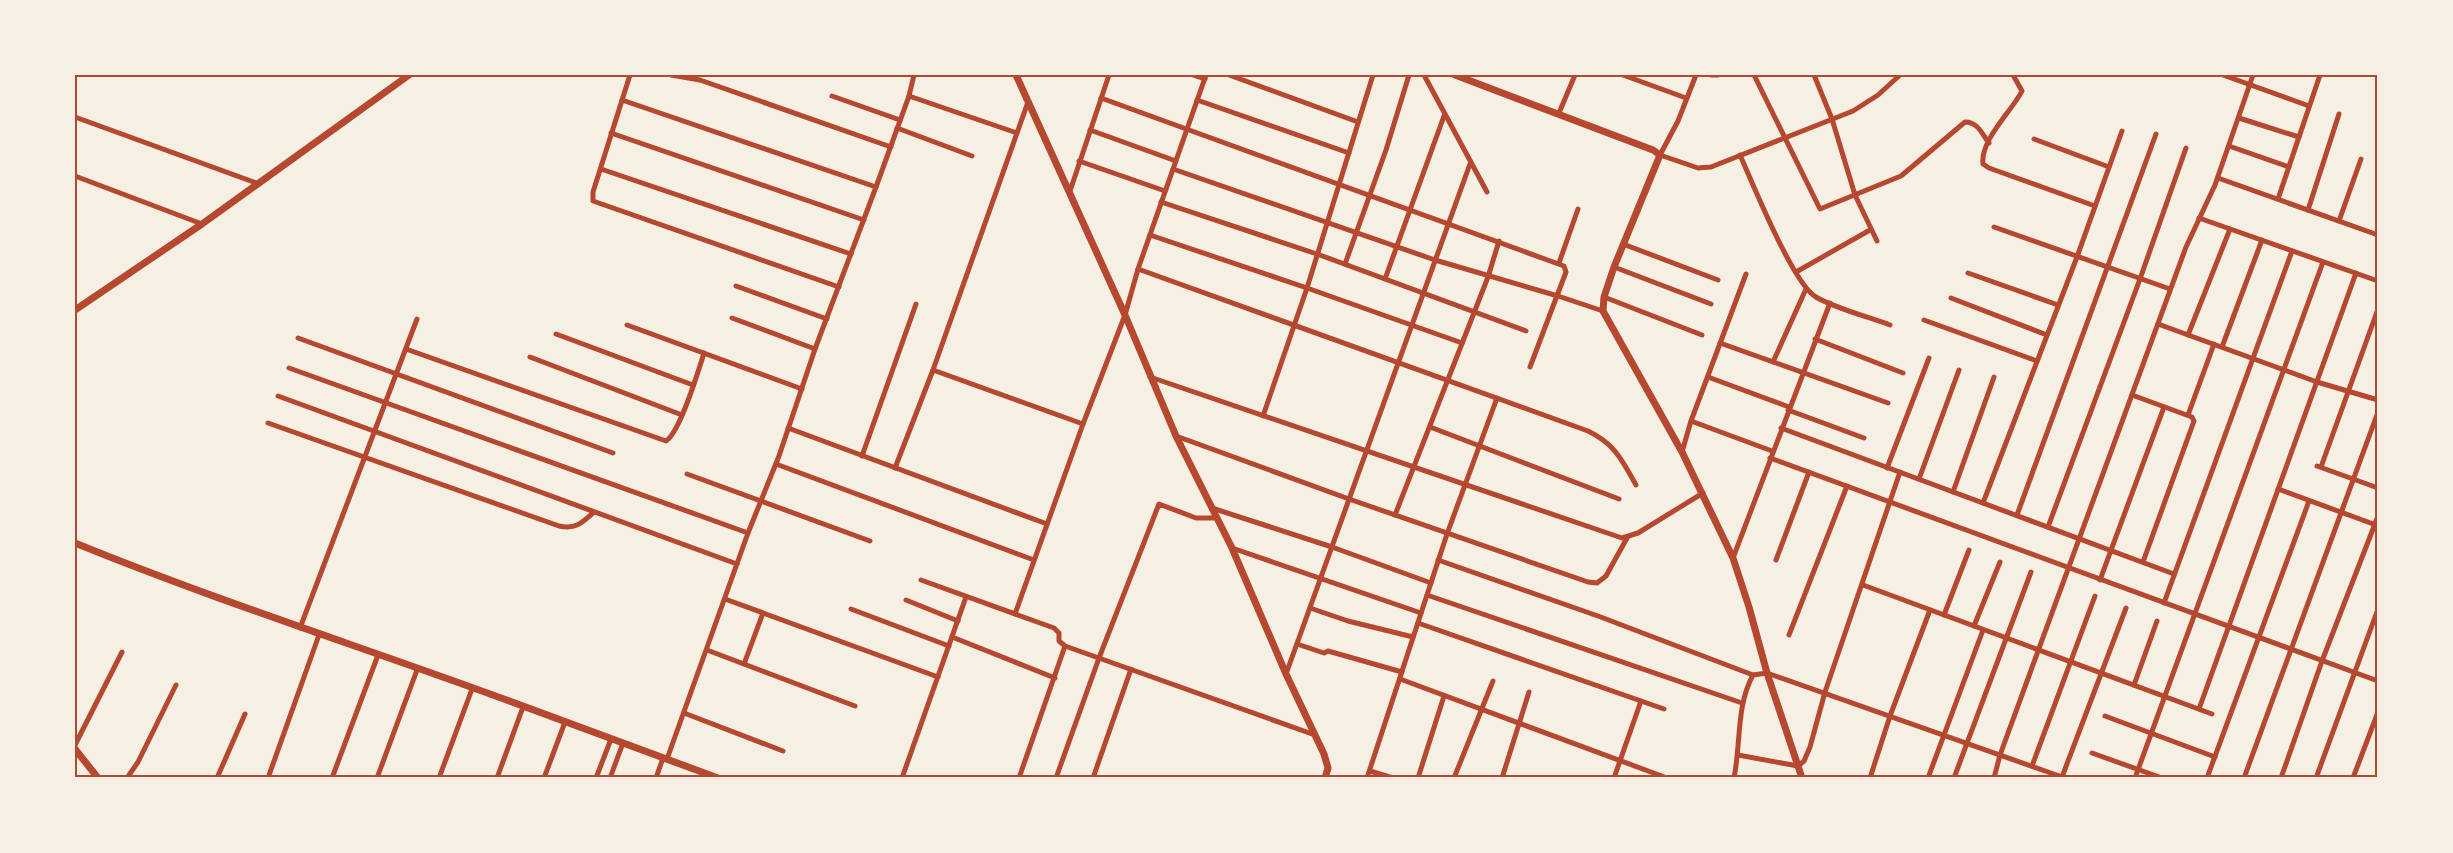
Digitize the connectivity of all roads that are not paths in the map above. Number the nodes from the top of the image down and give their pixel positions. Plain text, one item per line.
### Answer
1 (409, 75) edge
2 (630, 75) edge
3 (670, 75) edge
4 (914, 75) edge
5 (1017, 75) edge
6 (1109, 75) edge
7 (1193, 75) edge
8 (1230, 75) edge
9 (1373, 75) edge
10 (1409, 75) edge
11 (1424, 75) edge
12 (1455, 75) edge
13 (1575, 75) edge
14 (1623, 75) edge
15 (1696, 75) edge
16 (1711, 75) edge
17 (1718, 75) edge
18 (1754, 75) edge
19 (1814, 75) edge
20 (1900, 75) edge
21 (2013, 75) edge
22 (2223, 75) edge
23 (2253, 75) edge
24 (2320, 75) edge
25 (1205, 77) edge
26 (2250, 86) junction
27 (832, 96) dead end
28 (909, 96) junction
29 (1101, 98) junction
30 (1686, 98) junction
31 (622, 100) junction
32 (1197, 100) junction
33 (1029, 101) junction
34 (2309, 106) junction
35 (1559, 113) junction
36 (2339, 114) dead end
37 (1444, 116) junction
38 (75, 117) edge
39 (2239, 118) junction
40 (1832, 119) junction
41 (900, 120) junction
42 (1358, 122) junction
43 (897, 128) junction
44 (1187, 128) junction
45 (1090, 130) junction
46 (2122, 131) dead end
47 (611, 133) junction
48 (1017, 133) junction
49 (2156, 134) dead end
50 (2299, 137) junction
51 (1785, 138) junction
52 (2034, 139) dead end
53 (1989, 143) junction
54 (2229, 146) junction
55 (891, 147) junction
56 (2186, 148) dead end
57 (1348, 153) junction
58 (1660, 154) junction
59 (1740, 155) junction
60 (972, 156) dead end
61 (2361, 159) dead end
62 (1079, 160) junction
63 (1176, 161) junction
64 (1470, 164) junction
65 (2109, 167) junction
66 (2289, 167) junction
67 (601, 169) junction
68 (1173, 169) junction
69 (75, 176) edge
70 (2218, 177) junction
71 (259, 184) junction
72 (1339, 185) junction
73 (876, 188) junction
74 (1070, 191) junction
75 (1166, 191) junction
76 (1487, 192) dead end
77 (1855, 195) junction
78 (1369, 196) junction
79 (2278, 199) junction
80 (1161, 202) junction
81 (2095, 206) junction
82 (1578, 209) dead end
83 (2308, 210) junction
84 (1409, 211) junction
85 (2199, 218) junction
86 (864, 220) junction
87 (1328, 221) junction
88 (2339, 222) junction
89 (202, 224) junction
90 (1449, 224) junction
91 (1994, 227) dead end
92 (2230, 229) junction
93 (1870, 230) junction
94 (1357, 232) junction
95 (1150, 235) junction
96 (2378, 235) edge
97 (2262, 240) junction
98 (1499, 241) junction
99 (1877, 241) dead end
100 (1623, 244) junction
101 (1397, 246) junction
102 (2292, 251) junction
103 (851, 254) junction
104 (1317, 254) junction
105 (2077, 257) junction
106 (1435, 260) junction
107 (2323, 262) junction
108 (1559, 263) junction
109 (1345, 264) junction
110 (1614, 267) junction
111 (1138, 269) junction
112 (2108, 269) junction
113 (1796, 272) junction
114 (1968, 273) dead end
115 (2356, 273) junction
116 (1746, 274) dead end
117 (1488, 277) junction
118 (1385, 279) junction
119 (2140, 279) junction
120 (1718, 280) dead end
121 (2378, 281) edge
122 (736, 286) dead end
123 (839, 287) junction
124 (1307, 288) junction
125 (1806, 289) junction
126 (2170, 289) junction
127 (1424, 292) junction
128 (1558, 296) junction
129 (1604, 297) junction
130 (1951, 298) dead end
131 (1830, 303) junction
132 (916, 304) dead end
133 (1711, 304) dead end
134 (2058, 305) junction
135 (2378, 309) edge
136 (75, 310) edge
137 (1474, 311) junction
138 (1603, 311) junction
139 (1125, 315) junction
140 (732, 318) dead end
141 (417, 319) dead end
142 (827, 319) junction
143 (1924, 320) dead end
144 (2158, 324) junction
145 (627, 325) dead end
146 (1294, 325) junction
147 (1412, 325) junction
148 (1890, 325) dead end
149 (1526, 331) dead end
150 (556, 334) dead end
151 (1702, 335) dead end
152 (2047, 335) junction
153 (2188, 335) junction
154 (298, 338) dead end
155 (1815, 339) junction
156 (1462, 343) junction
157 (1720, 343) junction
158 (2214, 345) junction
159 (2222, 347) junction
160 (406, 349) junction
161 (815, 349) junction
162 (704, 353) junction
163 (530, 357) dead end
164 (1929, 358) dead end
165 (2253, 359) junction
166 (2037, 361) junction
167 (1398, 362) junction
168 (1773, 362) junction
169 (1530, 367) dead end
170 (289, 368) dead end
171 (933, 370) junction
172 (1959, 370) dead end
173 (2284, 370) junction
174 (1802, 372) junction
175 (1903, 373) dead end
176 (396, 374) junction
177 (1150, 377) junction
178 (1708, 377) junction
179 (1994, 377) dead end
180 (1448, 380) junction
181 (2317, 382) junction
182 (693, 385) junction
183 (802, 389) junction
184 (2348, 392) junction
185 (2132, 395) junction
186 (278, 396) dead end
187 (1497, 398) junction
188 (2378, 400) edge
189 (385, 403) junction
190 (1888, 403) dead end
191 (2164, 407) junction
192 (1788, 409) junction
193 (2378, 412) edge
194 (682, 415) junction
195 (2188, 415) junction
196 (1263, 416) junction
197 (1691, 422) junction
198 (268, 423) dead end
199 (1083, 424) junction
200 (1430, 427) junction
201 (788, 428) junction
202 (1781, 428) junction
203 (374, 431) junction
204 (1176, 436) junction
205 (1864, 438) dead end
206 (1479, 446) junction
207 (1365, 451) junction
208 (1772, 451) junction
209 (1682, 452) junction
210 (613, 453) dead end
211 (862, 456) junction
212 (364, 457) junction
213 (1770, 458) junction
214 (776, 464) junction
215 (895, 468) junction
216 (1413, 468) junction
217 (1887, 468) junction
218 (1809, 472) junction
219 (1900, 472) junction
220 (687, 474) dead end
221 (1919, 479) junction
222 (2354, 479) junction
223 (1636, 484) dead end
224 (1464, 486) junction
225 (1847, 486) junction
226 (2378, 488) edge
227 (2278, 489) junction
228 (1953, 492) junction
229 (1703, 493) junction
230 (1349, 499) junction
231 (1619, 499) dead end
232 (761, 501) junction
233 (2309, 501) junction
234 (1891, 502) junction
235 (1983, 503) junction
236 (1212, 508) junction
237 (594, 512) junction
238 (2342, 512) junction
239 (1395, 515) junction
240 (2017, 515) junction
241 (2378, 516) edge
242 (1217, 518) junction
243 (1047, 524) junction
244 (2376, 525) edge
245 (2048, 527) junction
246 (748, 533) junction
247 (1447, 534) junction
248 (1627, 538) junction
249 (2079, 539) junction
250 (870, 541) dead end
251 (75, 543) edge
252 (1332, 547) junction
253 (1232, 548) junction
254 (1969, 550) dead end
255 (2111, 550) junction
256 (1733, 558) junction
257 (1034, 560) junction
258 (1438, 560) junction
259 (1776, 560) dead end
260 (2000, 562) dead end
261 (2143, 562) junction
262 (737, 564) junction
263 (2068, 569) junction
264 (2031, 572) dead end
265 (2174, 574) junction
266 (1321, 577) junction
267 (921, 580) dead end
268 (2100, 580) junction
269 (1431, 584) junction
270 (1863, 585) junction
271 (1427, 595) junction
272 (2095, 596) dead end
273 (966, 597) junction
274 (725, 599) junction
275 (906, 600) dead end
276 (2164, 603) junction
277 (1310, 608) junction
278 (2126, 608) dead end
279 (851, 609) dead end
280 (2378, 609) edge
281 (1930, 610) junction
282 (763, 613) junction
283 (1421, 613) junction
284 (1015, 614) junction
285 (1944, 615) junction
286 (2195, 615) junction
287 (958, 621) junction
288 (2157, 621) dead end
289 (1418, 623) junction
290 (1974, 626) junction
291 (2228, 627) junction
292 (300, 628) junction
293 (1983, 630) junction
294 (319, 635) junction
295 (1789, 635) dead end
296 (952, 637) junction
297 (1413, 637) junction
298 (2006, 638) junction
299 (2259, 638) junction
300 (1296, 644) junction
301 (949, 646) junction
302 (1065, 646) junction
303 (707, 650) junction
304 (2039, 650) junction
305 (2292, 651) junction
306 (122, 652) dead end
307 (378, 656) junction
308 (1099, 658) junction
309 (2322, 661) junction
310 (2071, 662) junction
311 (744, 664) junction
312 (1131, 669) junction
313 (417, 670) junction
314 (1402, 672) junction
315 (1767, 673) junction
316 (2101, 673) junction
317 (2355, 673) junction
318 (1286, 674) junction
319 (1753, 675) junction
320 (938, 677) junction
321 (1055, 678) junction
322 (1400, 679) junction
323 (1493, 681) dead end
324 (2378, 681) edge
325 (176, 685) dead end
326 (2134, 685) junction
327 (472, 689) junction
328 (1529, 692) dead end
329 (1825, 692) junction
330 (1444, 696) junction
331 (2165, 696) junction
332 (1641, 701) junction
333 (1742, 703) junction
334 (855, 706) dead end
335 (523, 707) junction
336 (1481, 708) junction
337 (1664, 709) dead end
338 (2199, 709) junction
339 (2378, 712) edge
340 (684, 713) junction
341 (244, 714) dead end
342 (2212, 714) dead end
343 (1890, 716) junction
344 (2105, 716) dead end
345 (565, 722) junction
346 (1518, 722) junction
347 (2152, 734) junction
348 (1315, 735) junction
349 (1944, 735) junction
350 (611, 739) junction
351 (623, 743) junction
352 (1967, 743) junction
353 (783, 751) dead end
354 (76, 752) edge
355 (2092, 753) dead end
356 (1738, 755) junction
357 (2000, 755) junction
358 (2215, 757) junction
359 (665, 759) junction
360 (1620, 762) junction
361 (1798, 766) junction
362 (2032, 766) junction
363 (2139, 769) junction
364 (1370, 771) junction
365 (98, 778) edge
366 (127, 778) edge
367 (217, 778) edge
368 (268, 778) edge
369 (332, 778) edge
370 (377, 778) edge
371 (440, 778) edge
372 (496, 778) edge
373 (544, 778) edge
374 (596, 778) edge
375 (610, 778) edge
376 (656, 778) edge
377 (718, 778) edge
378 (902, 778) edge
379 (1019, 778) edge
380 (1056, 778) edge
381 (1093, 778) edge
382 (1325, 778) edge
383 (1367, 778) edge
384 (1393, 778) edge
385 (1418, 778) edge
386 (1454, 778) edge
387 (1502, 778) edge
388 (1614, 778) edge
389 (1667, 778) edge
390 (1734, 778) edge
391 (1802, 778) edge
392 (1870, 778) edge
393 (1928, 778) edge
394 (1954, 778) edge
395 (1994, 778) edge
396 (2064, 778) edge
397 (2135, 778) edge
398 (2162, 778) edge
399 (2207, 778) edge
400 (2244, 778) edge
401 (2281, 778) edge
402 (2316, 778) edge
403 (2353, 778) edge

1 - 71 street
2 - 31 street
3 - 55 street
4 - 28 street
5 - 33 street
6 - 29 street
7 - 25 street
8 - 42 street
9 - 42 street
10 - 78 street
11 - 37 street
12 - 35 street
13 - 35 street
14 - 30 street
15 - 30 street
16 - 17 street
18 - 51 street
19 - 40 street
20 - 40 street
21 - 53 street
22 - 26 street
23 - 26 street
24 - 34 street
25 - 32 street
26 - 34 street
26 - 39 street
27 - 41 street
28 - 41 street
28 - 48 street
29 - 44 street
29 - 45 street
30 - 58 street
31 - 47 street
31 - 73 street
32 - 44 street
32 - 57 street
33 - 48 street
33 - 74 street
34 - 50 street
35 - 58 street
36 - 83 street
37 - 64 street
37 - 84 street
38 - 71 street
39 - 50 street
39 - 54 street
40 - 51 street
40 - 77 street
41 - 43 street
42 - 57 street
43 - 55 street
43 - 60 street
44 - 63 street
44 - 72 street
45 - 62 street
45 - 63 street
46 - 65 street
47 - 67 street
47 - 86 street
48 - 171 street
49 - 112 street
50 - 66 street
51 - 59 street
51 - 77 street
52 - 65 street
53 - 77 street
53 - 81 street
54 - 66 street
54 - 70 street
55 - 73 street
56 - 119 street
57 - 72 street
58 - 59 street
58 - 100 street
59 - 113 street
61 - 88 street
62 - 74 street
62 - 75 street
63 - 68 street
64 - 76 street
64 - 90 street
65 - 81 street
66 - 79 street
67 - 103 street
67 - 123 street
68 - 75 street
68 - 87 street
69 - 89 street
70 - 79 street
70 - 85 street
71 - 89 street
72 - 78 street
72 - 87 street
73 - 86 street
74 - 139 street
75 - 80 street
77 - 93 street
78 - 84 street
78 - 94 street
79 - 83 street
80 - 95 street
80 - 104 street
81 - 105 street
82 - 108 street
83 - 88 street
84 - 90 street
84 - 101 street
85 - 92 street
85 - 126 street
86 - 103 street
87 - 94 street
87 - 104 street
88 - 96 street
89 - 136 street
90 - 98 street
90 - 106 street
91 - 105 street
92 - 97 street
92 - 153 street
93 - 99 street
93 - 113 street
94 - 101 street
94 - 109 street
95 - 111 street
95 - 124 street
97 - 102 street
97 - 159 street
98 - 108 street
98 - 117 street
100 - 110 street
100 - 120 street
101 - 106 street
101 - 118 street
102 - 107 street
102 - 165 street
103 - 123 street
104 - 109 street
104 - 124 street
105 - 112 street
105 - 134 street
106 - 117 street
106 - 127 street
107 - 115 street
107 - 173 street
108 - 128 street
109 - 118 street
110 - 129 street
110 - 133 street
111 - 139 street
111 - 146 street
112 - 119 street
112 - 240 street
113 - 125 street
114 - 134 street
115 - 121 street
115 - 181 street
116 - 157 street
117 - 128 street
117 - 137 street
118 - 127 street
119 - 126 street
119 - 245 street
122 - 142 street
123 - 142 street
124 - 146 street
124 - 147 street
125 - 131 street
125 - 168 street
126 - 144 street
127 - 137 street
127 - 147 street
128 - 138 street
128 - 169 street
129 - 138 street
129 - 151 street
130 - 152 street
131 - 148 street
131 - 155 street
132 - 211 street
134 - 152 street
135 - 184 street
137 - 149 street
137 - 156 street
138 - 209 street
139 - 177 street
139 - 199 street
140 - 161 street
141 - 160 street
142 - 161 street
143 - 166 street
144 - 153 street
144 - 185 street
145 - 162 street
146 - 167 street
146 - 196 street
147 - 156 street
147 - 167 street
150 - 182 street
152 - 166 street
153 - 158 street
154 - 176 street
155 - 174 street
155 - 175 street
156 - 180 street
157 - 168 street
157 - 178 street
158 - 159 street
158 - 195 street
159 - 165 street
160 - 176 street
160 - 194 street
161 - 183 street
162 - 182 street
162 - 183 street
163 - 194 street
164 - 217 street
165 - 173 street
165 - 265 street
166 - 235 street
167 - 180 street
167 - 207 street
168 - 174 street
170 - 189 street
171 - 199 street
171 - 215 street
172 - 221 street
173 - 181 street
173 - 286 street
174 - 190 street
174 - 192 street
176 - 189 street
176 - 210 street
177 - 196 street
177 - 204 street
178 - 192 street
178 - 197 street
179 - 228 street
180 - 187 street
180 - 200 street
181 - 184 street
181 - 227 street
182 - 194 street
183 - 201 street
184 - 188 street
184 - 222 street
185 - 191 street
185 - 249 street
186 - 203 street
187 - 206 street
187 - 223 street
189 - 203 street
189 - 246 street
191 - 195 street
191 - 255 street
192 - 202 street
192 - 205 street
193 - 222 street
195 - 261 street
196 - 207 street
197 - 208 street
197 - 209 street
198 - 212 street
199 - 243 street
200 - 206 street
200 - 216 street
201 - 211 street
201 - 214 street
202 - 208 street
202 - 217 street
203 - 212 street
203 - 237 street
204 - 230 street
204 - 236 street
206 - 224 street
206 - 231 street
207 - 216 street
207 - 230 street
208 - 213 street
209 - 229 street
211 - 215 street
212 - 237 street
212 - 292 street
213 - 218 street
213 - 256 street
214 - 232 street
214 - 257 street
215 - 243 street
216 - 224 street
216 - 239 street
217 - 219 street
218 - 225 street
218 - 259 street
219 - 221 street
219 - 234 street
220 - 232 street
221 - 228 street
222 - 226 street
222 - 238 street
224 - 247 street
224 - 248 street
225 - 234 street
225 - 295 street
227 - 233 street
227 - 291 street
228 - 235 street
229 - 248 street
229 - 256 street
230 - 239 street
230 - 252 street
232 - 246 street
232 - 250 street
233 - 238 street
233 - 299 street
234 - 263 street
234 - 270 street
235 - 240 street
236 - 242 street
236 - 252 street
237 - 262 street
238 - 244 street
238 - 305 street
239 - 247 street
240 - 245 street
241 - 244 street
242 - 253 street
242 - 308 street
243 - 257 street
244 - 309 street
245 - 249 street
246 - 262 street
247 - 248 street
247 - 258 street
249 - 255 street
249 - 263 street
251 - 292 street
252 - 266 street
252 - 269 street
253 - 266 street
253 - 318 street
254 - 285 street
255 - 261 street
255 - 268 street
256 - 315 street
257 - 284 street
258 - 269 street
258 - 319 street
260 - 290 street
261 - 265 street
262 - 274 street
263 - 268 street
263 - 304 street
264 - 298 street
265 - 276 street
266 - 277 street
266 - 283 street
267 - 273 street
268 - 276 street
269 - 271 street
270 - 281 street
270 - 329 street
271 - 283 street
271 - 333 street
272 - 310 street
273 - 284 street
273 - 287 street
274 - 282 street
274 - 303 street
275 - 287 street
276 - 286 street
277 - 297 street
277 - 300 street
278 - 316 street
279 - 301 street
280 - 317 street
281 - 285 street
281 - 343 street
282 - 311 street
282 - 320 street
283 - 289 street
284 - 302 street
285 - 290 street
286 - 291 street
286 - 331 street
287 - 296 street
288 - 326 street
289 - 297 street
289 - 332 street
290 - 293 street
291 - 299 street
291 - 338 street
292 - 294 street
293 - 298 street
293 - 349 street
294 - 307 street
294 - 368 street
296 - 301 street
296 - 321 street
297 - 314 street
298 - 304 street
298 - 352 street
299 - 305 street
299 - 358 street
300 - 314 street
300 - 318 street
301 - 320 street
302 - 308 street
302 - 321 street
303 - 311 street
303 - 340 street
304 - 310 street
304 - 357 street
305 - 309 street
305 - 400 street
306 - 354 street
307 - 313 street
307 - 369 street
308 - 312 street
308 - 380 street
309 - 317 street
309 - 401 street
310 - 316 street
310 - 362 street
311 - 334 street
312 - 348 street
312 - 381 street
313 - 327 street
313 - 370 street
314 - 322 street
315 - 319 street
315 - 329 street
315 - 361 street
316 - 326 street
316 - 396 street
317 - 324 street
317 - 402 street
318 - 348 street
319 - 333 street
320 - 378 street
321 - 379 street
322 - 330 street
322 - 364 street
323 - 336 street
325 - 366 street
326 - 331 street
327 - 335 street
327 - 371 street
328 - 346 street
329 - 343 street
329 - 361 street
330 - 336 street
330 - 385 street
331 - 338 street
331 - 347 street
332 - 337 street
332 - 360 street
333 - 356 street
335 - 345 street
335 - 372 street
336 - 346 street
336 - 386 street
338 - 342 street
339 - 403 street
340 - 353 street
340 - 359 street
341 - 367 street
343 - 349 street
343 - 392 street
344 - 347 street
345 - 350 street
345 - 373 street
346 - 360 street
346 - 387 street
347 - 358 street
347 - 363 street
348 - 382 street
349 - 352 street
349 - 393 street
350 - 351 street
350 - 374 street
351 - 359 street
351 - 375 street
352 - 357 street
352 - 394 street
354 - 365 street
355 - 363 street
356 - 361 street
356 - 390 street
357 - 362 street
357 - 395 street
358 - 399 street
359 - 376 street
359 - 377 street
360 - 388 street
360 - 389 street
361 - 391 street
362 - 396 street
363 - 397 street
363 - 398 street
364 - 383 street
364 - 384 street

